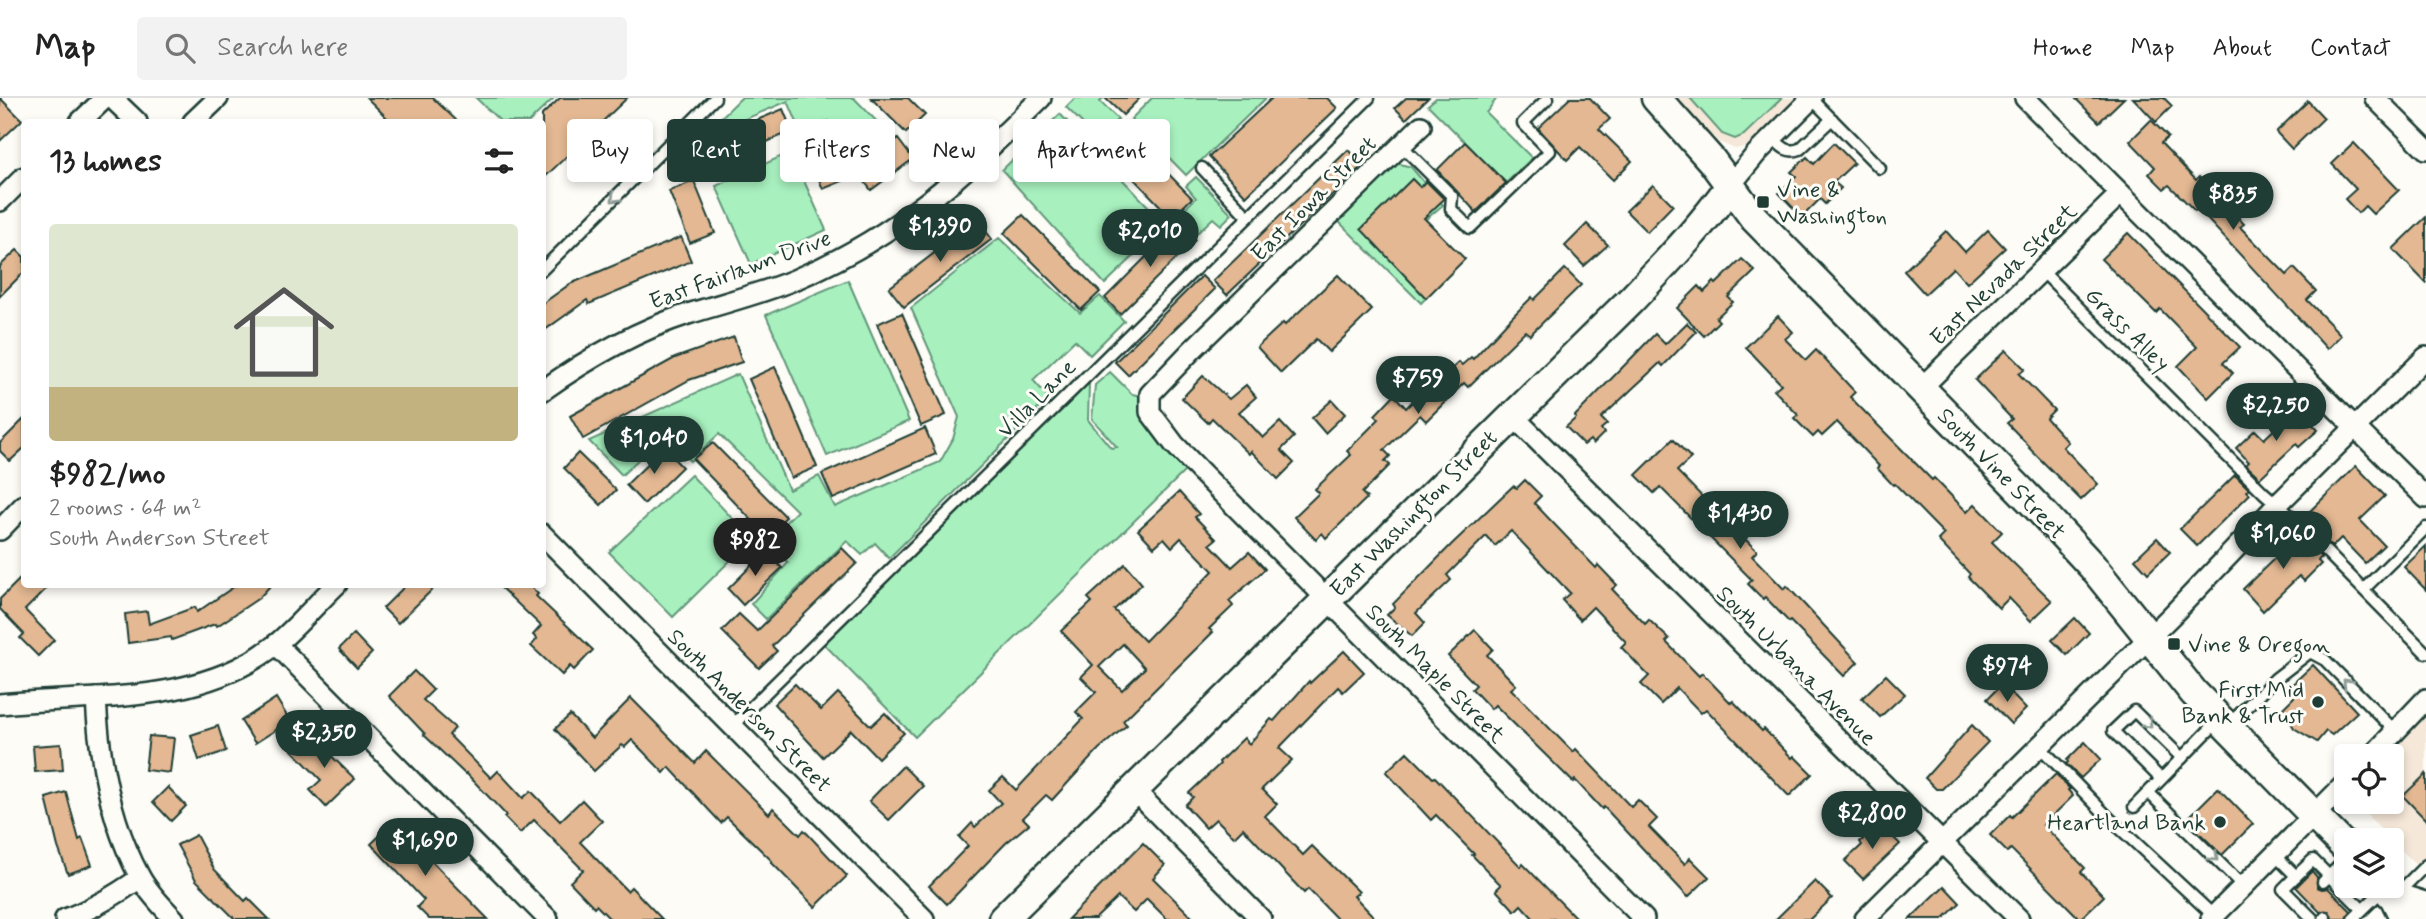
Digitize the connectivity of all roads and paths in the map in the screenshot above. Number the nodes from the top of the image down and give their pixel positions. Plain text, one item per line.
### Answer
1 (105, 98) edge
2 (112, 98) edge
3 (218, 98) edge
4 (715, 98) edge
5 (1041, 98) edge
6 (1369, 98) edge
7 (1548, 98) edge
8 (1656, 98) edge
9 (1812, 98) edge
10 (2025, 98) edge
11 (2375, 98) edge
12 (83, 119) edge
13 (134, 119) edge
14 (196, 119) edge
15 (1832, 119) junction
16 (1421, 126) dead end
17 (1772, 137) junction
18 (1401, 145) junction
19 (2426, 149) edge
20 (1202, 169) dead end
21 (1880, 169) dead end
22 (21, 180) edge
23 (1730, 186) junction
24 (2120, 194) junction
25 (0, 201) edge
26 (1248, 217) junction
27 (546, 266) edge
28 (2041, 270) junction
29 (2426, 357) edge
30 (546, 388) edge
31 (1920, 389) junction
32 (1150, 394) joint
33 (1512, 415) junction
34 (2356, 427) junction
35 (2426, 498) edge
36 (2278, 504) junction
37 (21, 508) edge
38 (2426, 528) edge
39 (0, 530) edge
40 (546, 538) edge
41 (333, 588) edge
42 (2364, 589) junction
43 (1327, 598) junction
44 (2148, 638) junction
45 (275, 644) junction
46 (2426, 653) edge
47 (96, 698) junction
48 (2426, 699) edge
49 (0, 704) edge
50 (2222, 724) junction
51 (731, 727) junction
52 (2395, 731) junction
53 (2383, 744) edge
54 (2039, 746) junction
55 (2182, 758) junction
56 (2161, 779) junction
57 (1134, 790) junction
58 (2149, 793) junction
59 (2334, 795) edge
60 (2134, 807) dead end
61 (2314, 816) junction
62 (2334, 836) edge
63 (1941, 843) junction
64 (2275, 855) junction
65 (2426, 865) edge
66 (2334, 871) edge
67 (2296, 876) junction
68 (140, 878) junction
69 (2326, 879) junction
70 (2404, 886) edge
71 (2244, 887) junction
72 (2390, 898) edge
73 (2395, 898) edge
74 (2426, 907) edge
75 (2362, 909) junction
76 (2213, 918) edge
77 (65, 919) edge
78 (174, 919) edge
79 (548, 919) edge
80 (924, 919) edge
81 (1003, 919) edge
82 (1261, 919) edge
83 (1644, 919) edge
84 (1865, 919) edge
85 (2019, 919) edge
86 (2313, 919) edge
87 (2353, 919) edge

1 - 12 street
2 - 13 street
3 - 14 street
4 -> 27 lane
5 - 30 street, East Fairlawn Drive
6 - 26 lane, Villa Lane
7 - 18 lane
8 - 23 main road, South Vine Street
9 - 15 lane
9 - 17 street, East Washington Street
10 - 24 street
11 - 19 street
15 - 17 lane
15 - 21 lane
16 - 18 street, East Iowa Street
17 - 23 street, East Washington Street
18 - 32 street, East Iowa Street
20 - 26 lane
22 - 25 street
23 - 31 main road, South Vine Street
23 - 33 main road, East Washington Street
24 - 28 street, East Nevada Street
24 - 34 street
26 - 51 lane, Villa Lane
28 - 31 street, East Nevada Street
28 - 36 lane, Grass Alley
29 - 34 street
31 - 44 main road, South Vine Street
32 - 43 street, South Maple Street
33 - 43 main road, East Washington Street
33 - 63 street, South Urbana Avenue
34 - 35 street
34 - 36 street
36 - 42 lane, Grass Alley
36 - 44 street
37 - 39 street
38 - 42 lane
40 - 51 street, South Anderson Street
41 - 45 street
42 - 46 lane, Grass Alley
43 - 57 main road, East Washington Street
43 - 83 street, South Maple Street
44 - 50 main road, South Vine Street
44 - 54 street
45 - 47 street
45 - 79 street
47 - 49 street
47 - 68 street
48 - 52 street
52 -> 50 lane
50 - 55 lane
50 - 61 main road, South Vine Street
51 - 80 street, South Anderson Street
52 - 53 street
54 - 63 street
54 - 76 lane
55 - 56 lane
56 -> 55 lane
56 - 58 lane
57 - 81 main road, East Washington Street
57 - 82 street
58 - 60 lane
58 -> 71 lane
59 - 61 street
61 - 62 main road, South Vine Street
61 - 64 street
63 - 84 street
63 - 85 street, South Urbana Avenue
64 - 67 lane
64 - 71 street
65 - 70 lane
66 - 69 lane
67 - 69 lane
67 - 86 lane
68 - 77 street
68 - 78 street
69 - 75 lane
71 - 76 street
72 - 75 lane
73 - 74 main road
75 - 87 lane

